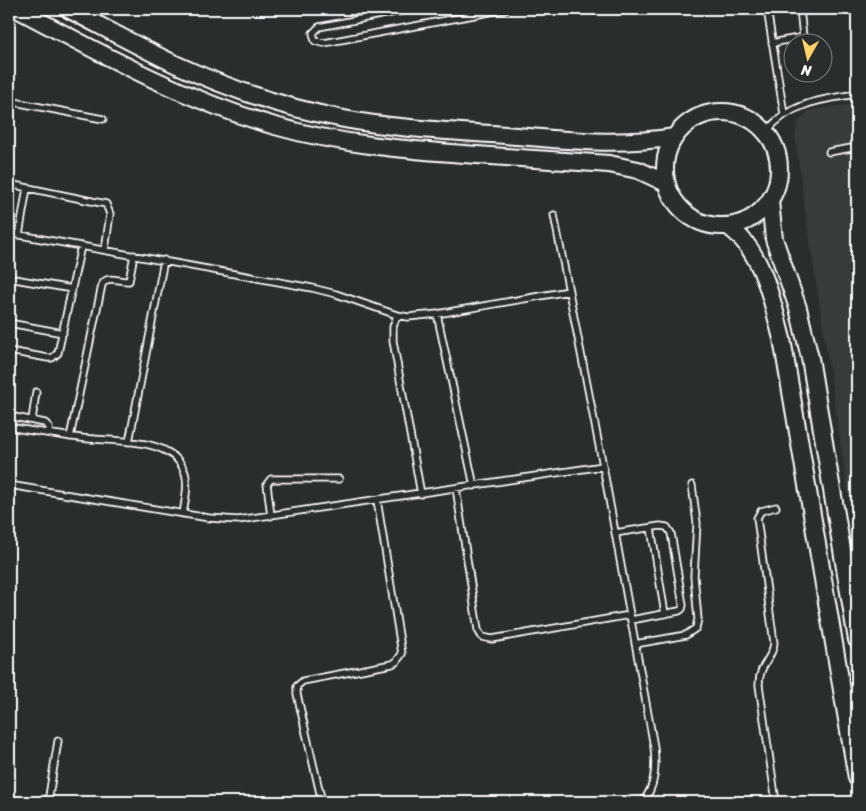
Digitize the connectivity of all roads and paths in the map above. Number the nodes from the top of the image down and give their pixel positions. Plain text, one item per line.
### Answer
1 (17, 9) edge
2 (68, 9) edge
3 (405, 9) edge
4 (506, 9) edge
5 (767, 9) edge
6 (800, 9) edge
7 (772, 43) junction
8 (857, 94) edge
9 (9, 101) edge
10 (784, 114) junction
11 (103, 119) dead end
12 (766, 132) junction
13 (675, 137) junction
14 (857, 147) edge
15 (829, 152) dead end
16 (666, 183) junction
17 (9, 184) edge
18 (27, 188) junction
19 (770, 201) junction
20 (554, 215) dead end
21 (728, 226) junction
22 (9, 234) edge
23 (19, 235) junction
24 (81, 246) junction
25 (105, 250) junction
26 (134, 255) junction
27 (164, 260) junction
28 (9, 278) edge
29 (72, 289) junction
30 (570, 291) junction
31 (437, 314) junction
32 (397, 315) junction
33 (9, 323) edge
34 (63, 333) junction
35 (9, 351) edge
36 (36, 392) dead end
37 (9, 416) edge
38 (32, 420) junction
39 (9, 426) edge
40 (49, 433) junction
41 (70, 437) junction
42 (130, 442) junction
43 (603, 466) junction
44 (339, 479) dead end
45 (9, 484) edge
46 (692, 485) dead end
47 (474, 486) junction
48 (456, 488) junction
49 (421, 494) junction
50 (377, 500) junction
51 (776, 507) dead end
52 (183, 514) junction
53 (271, 516) junction
54 (651, 528) junction
55 (615, 534) junction
56 (851, 559) edge
57 (665, 614) junction
58 (630, 617) junction
59 (857, 640) edge
60 (635, 644) junction
61 (58, 741) dead end
62 (857, 778) edge
63 (48, 802) edge
64 (322, 802) edge
65 (642, 802) edge
66 (776, 802) edge

1 - 16 main road
2 - 13 main road
3 - 4 lane
5 - 7 lane
6 - 7 lane
7 - 10 lane
8 - 10 lane
9 - 11 lane
10 - 12 lane
12 - 13 main road
12 - 19 main road
13 - 16 main road
14 - 15 lane
16 - 21 main road
17 - 18 lane
18 - 23 lane
18 - 25 lane
19 - 21 main road
19 - 56 main road
20 - 30 lane
21 - 62 main road
22 - 23 lane
23 - 24 lane
24 - 25 lane
24 - 29 lane
25 - 26 lane
26 - 27 lane
26 - 41 lane
27 - 32 lane
27 - 42 lane
28 - 29 lane
29 - 34 lane
30 - 31 lane
30 - 43 lane
31 - 32 lane
31 - 47 lane
32 - 49 lane
33 - 34 lane
34 - 35 lane
36 - 38 lane
37 - 38 lane
38 - 40 lane
39 - 40 lane
40 - 41 lane
41 - 42 lane
42 - 52 lane
43 - 47 lane
43 - 55 lane
44 - 53 lane
45 - 52 lane
46 - 60 lane
47 - 48 lane
48 - 49 lane
48 - 58 lane
49 - 50 lane
50 - 53 lane
50 - 64 lane
51 - 66 lane
52 - 53 lane
54 - 55 lane
54 - 57 lane
54 - 57 lane
55 - 58 lane
56 - 59 main road
57 - 58 lane
58 - 60 lane
60 - 65 lane
61 - 63 lane

